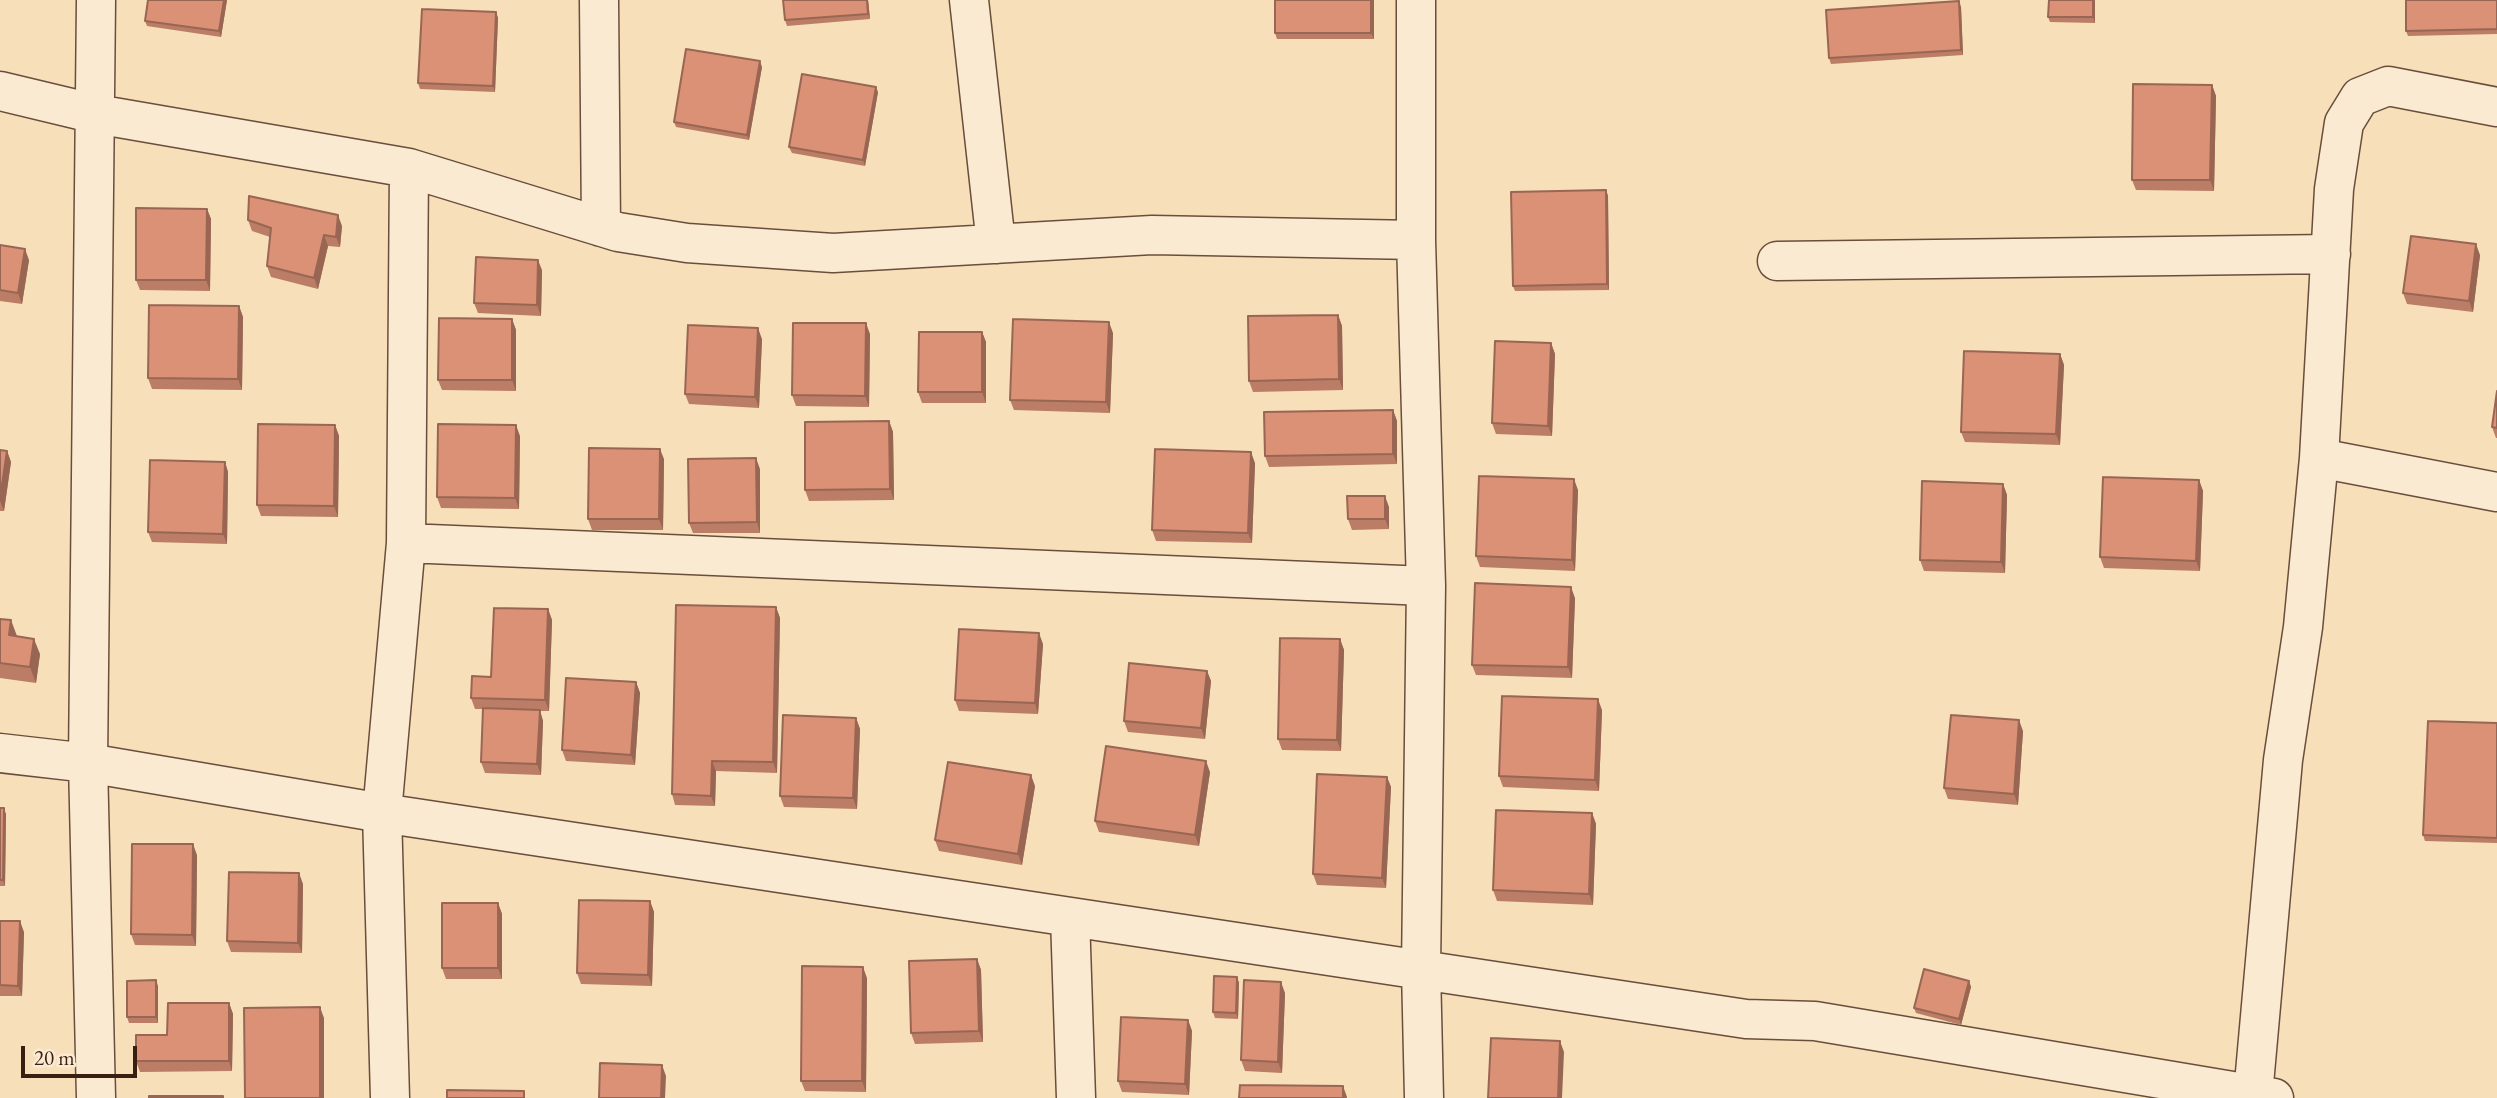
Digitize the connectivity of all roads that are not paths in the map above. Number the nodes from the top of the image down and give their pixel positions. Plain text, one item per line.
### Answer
1 (96, 0) edge
2 (599, 0) edge
3 (969, 0) edge
4 (1416, 0) edge
5 (0, 91) edge
6 (2497, 107) edge
7 (96, 114) junction
8 (409, 168) junction
9 (601, 227) junction
10 (1416, 240) junction
11 (996, 244) junction
12 (2331, 254) junction
13 (1777, 261) dead end
14 (2319, 458) junction
15 (2497, 492) edge
16 (406, 543) junction
17 (1426, 586) junction
18 (0, 753) edge
19 (88, 763) junction
20 (382, 813) junction
21 (1070, 917) junction
22 (1421, 969) junction
23 (2264, 1096) edge
24 (96, 1098) edge
25 (390, 1098) edge
26 (1076, 1098) edge
27 (1424, 1098) edge

1 - 7 street
2 - 9 street
3 - 11 street
4 - 10 street
5 - 7 street
6 - 12 street
7 - 8 street
7 - 19 street
8 - 9 street
8 - 16 street
9 - 11 street
10 - 11 street
10 - 17 street
12 - 13 street
12 - 14 street
14 - 15 street
14 - 23 street
16 - 17 street
16 - 20 street
17 - 22 street
18 - 19 street
19 - 20 street
19 - 24 street
20 - 21 street
20 - 25 street
21 - 22 street
21 - 26 street
22 - 23 street
22 - 27 street

